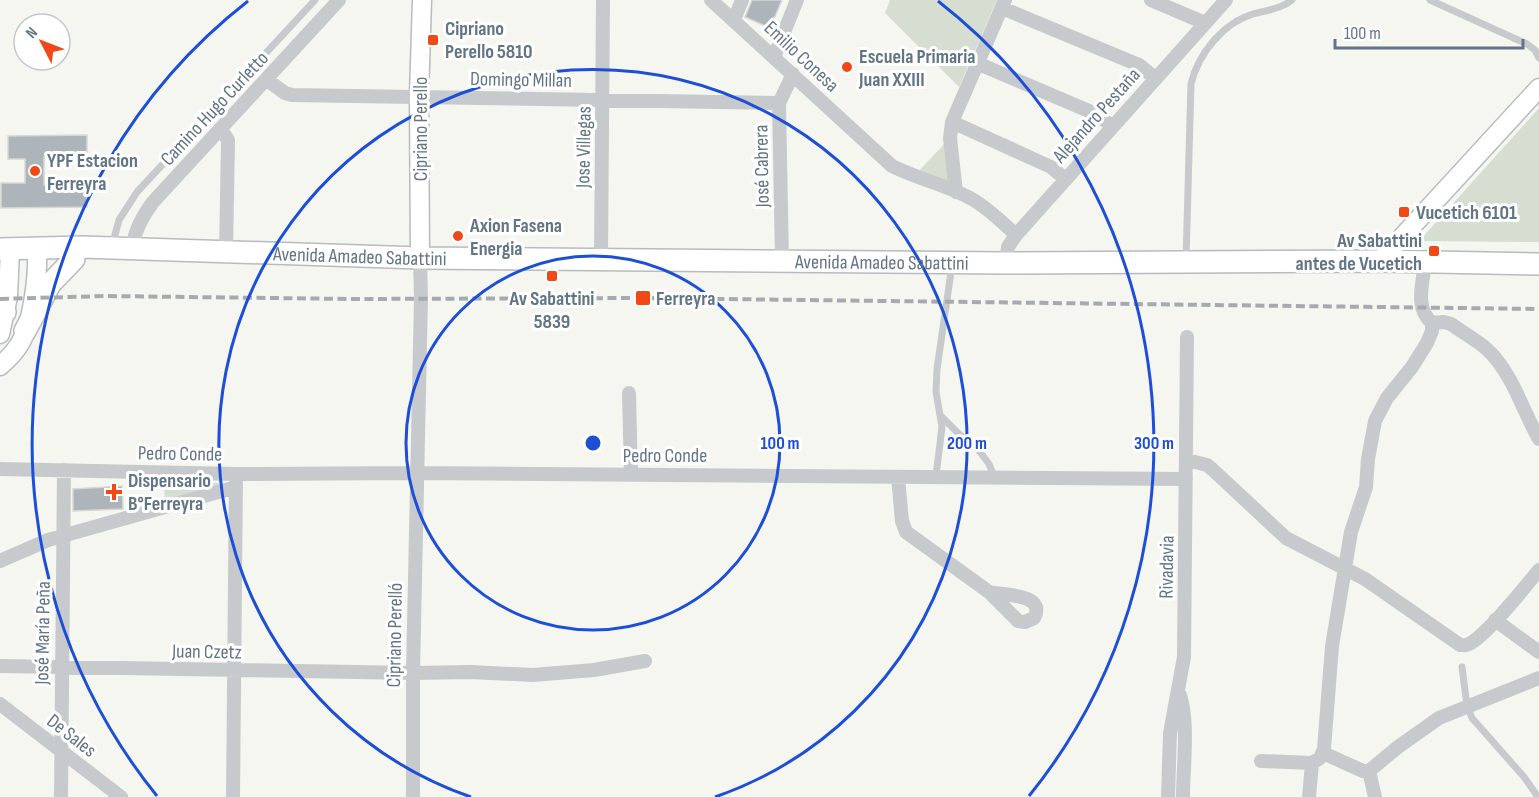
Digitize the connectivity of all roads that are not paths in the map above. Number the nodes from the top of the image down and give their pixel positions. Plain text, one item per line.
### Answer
1 (315, 0) edge
2 (339, 0) edge
3 (422, 0) edge
4 (603, 0) edge
5 (711, 0) edge
6 (742, 0) edge
7 (797, 0) edge
8 (1151, 0) edge
9 (1226, 0) edge
10 (1292, 0) edge
11 (1431, 0) edge
12 (1004, 4) edge
13 (734, 20) junction
14 (1205, 23) junction
15 (774, 57) junction
16 (1539, 58) edge
17 (979, 64) junction
18 (793, 74) junction
19 (1155, 78) junction
20 (267, 80) junction
21 (234, 87) junction
22 (1539, 88) edge
23 (419, 96) junction
24 (248, 101) junction
25 (604, 101) junction
26 (779, 103) junction
27 (218, 104) junction
28 (231, 118) junction
29 (952, 122) junction
30 (1112, 126) junction
31 (221, 129) junction
32 (1065, 179) junction
33 (956, 192) junction
34 (1016, 235) junction
35 (111, 249) junction
36 (132, 249) junction
37 (4, 252) edge
38 (226, 253) junction
39 (37, 254) junction
40 (420, 258) junction
41 (601, 259) junction
42 (74, 260) junction
43 (782, 261) junction
44 (1186, 261) junction
45 (1380, 261) junction
46 (952, 262) junction
47 (1425, 262) junction
48 (1006, 263) junction
49 (1539, 264) edge
50 (3, 303) edge
51 (1432, 323) junction
52 (25, 331) junction
53 (0, 334) edge
54 (1187, 337) dead end
55 (0, 366) edge
56 (629, 393) dead end
57 (941, 415) junction
58 (1539, 439) edge
59 (1187, 460) junction
60 (0, 469) edge
61 (64, 470) junction
62 (417, 473) junction
63 (630, 475) junction
64 (936, 476) junction
65 (994, 476) junction
66 (898, 477) junction
67 (1186, 479) junction
68 (236, 480) junction
69 (64, 535) junction
70 (0, 561) edge
71 (1346, 569) junction
72 (1539, 570) edge
73 (989, 592) dead end
74 (1495, 620) junction
75 (1539, 652) edge
76 (645, 661) dead end
77 (0, 666) edge
78 (1462, 667) dead end
79 (61, 668) junction
80 (233, 671) junction
81 (413, 673) junction
82 (1539, 678) edge
83 (1178, 690) junction
84 (0, 704) edge
85 (1467, 706) junction
86 (61, 751) junction
87 (1318, 758) junction
88 (1261, 761) dead end
89 (1369, 771) junction
90 (61, 797) edge
91 (121, 797) edge
92 (233, 797) edge
93 (413, 797) edge
94 (1167, 797) edge
95 (1183, 797) edge
96 (1309, 797) edge
97 (1375, 797) edge
98 (1538, 797) edge

1 - 21 lane
2 - 20 street, Camino Hugo Curletto
3 - 23 main road, Cipriano Perello
4 - 25 street, Jose Villegas
5 - 13 street, Emilio Conesa
6 - 13 street
7 - 15 street
8 - 14 street
9 - 14 street, Alejandro Pestaña
10 - 44 lane
11 - 16 lane
12 - 17 street
12 - 19 street
13 - 15 street, Emilio Conesa
14 - 19 street, Alejandro Pestaña
15 - 18 street, Emilio Conesa
17 - 29 street
17 - 30 street
18 - 26 street, José Cabrera
18 - 33 street, Emilio Conesa
19 - 30 street, Alejandro Pestaña
20 - 23 street, Domingo Millan
20 - 24 street, Camino Hugo Curletto
21 - 24 lane
21 - 27 lane
22 - 45 main road
23 - 25 street, Domingo Millan
23 - 40 main road, Cipriano Perello
24 - 28 street, Camino Hugo Curletto
25 - 26 street, Domingo Millan
25 - 41 street, Jose Villegas
26 - 43 street, José Cabrera
27 - 28 lane
27 - 35 lane
28 - 31 street, Camino Hugo Curletto
29 - 32 street
29 - 33 street
30 - 32 street, Alejandro Pestaña
31 - 36 street, Camino Hugo Curletto
31 - 38 street
32 - 34 street, Alejandro Pestaña
33 - 34 street, Emilio Conesa
34 - 48 street, Alejandro Pestaña
35 - 36 main road, Avenida Amadeo Sabattini
35 - 39 main road, Avenida Amadeo Sabattini
36 - 38 main road, Avenida Amadeo Sabattini
37 - 39 main road, Avenida Amadeo Sabattini
37 - 50 main road
38 - 40 main road, Avenida Amadeo Sabattini
38 - 42 main road, Avenida Amadeo Sabattini
39 - 42 main road, Avenida Amadeo Sabattini
39 - 52 main road
40 - 41 main road, Avenida Amadeo Sabattini
40 - 62 street, Cipriano Perelló
41 - 43 main road, Avenida Amadeo Sabattini
42 - 52 main road
43 - 46 main road, Avenida Amadeo Sabattini
44 - 45 main road, Avenida Amadeo Sabattini
44 - 48 main road, Avenida Amadeo Sabattini
45 - 47 main road, Avenida Amadeo Sabattini
46 - 48 main road, Avenida Amadeo Sabattini
46 - 57 lane
47 - 49 main road, Avenida Amadeo Sabattini
47 - 51 street
50 - 53 main road
51 - 58 street
51 - 71 street
52 - 55 main road
54 - 59 street, Rivadavia
56 - 63 street
57 - 64 lane
57 - 65 lane
59 - 67 street, Rivadavia
59 - 71 street
60 - 61 street, Pedro Conde
61 - 68 street, Pedro Conde
61 - 69 street, José María Peña
62 - 63 street, Pedro Conde
62 - 68 street, Pedro Conde
62 - 81 street, Cipriano Perelló
63 - 66 street, Pedro Conde
64 - 65 street, Pedro Conde
64 - 66 street, Pedro Conde
65 - 67 street, Pedro Conde
66 - 73 street
67 - 83 street, Rivadavia
68 - 69 street
68 - 80 street
69 - 70 street
69 - 79 street, José María Peña
71 - 74 street
71 - 87 street
72 - 74 street
74 - 75 street
76 - 81 street, Juan Czetz
77 - 79 street, Juan Czetz
78 - 85 lane
79 - 80 street, Juan Czetz
79 - 86 street, José María Peña
80 - 81 street, Juan Czetz
80 - 92 street
81 - 93 street, Cipriano Perelló
82 - 85 street
83 - 94 street, Rivadavia
83 - 95 street
84 - 86 street, De Sales
85 - 89 street
85 - 98 lane
86 - 90 street, José María Peña
86 - 91 street, De Sales
87 - 88 street
87 - 89 street
87 - 96 street
89 - 97 street

